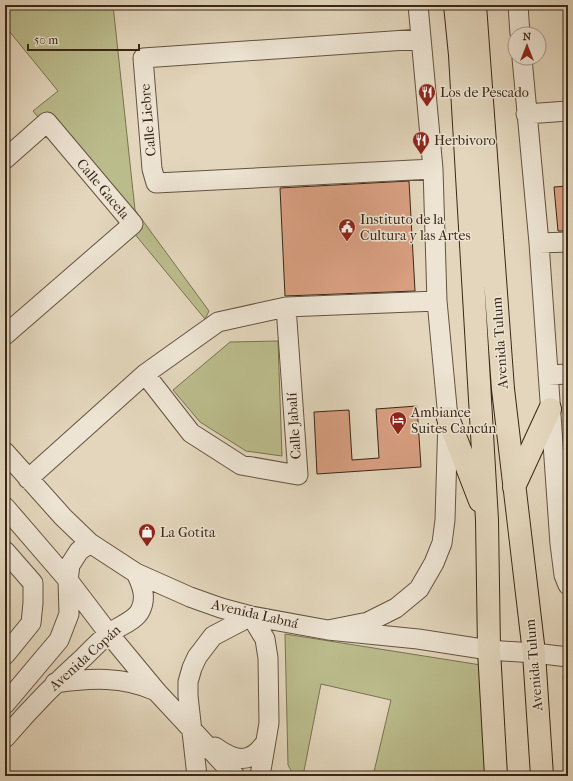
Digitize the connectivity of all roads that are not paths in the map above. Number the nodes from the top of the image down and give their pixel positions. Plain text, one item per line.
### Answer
1 (418, 5) edge
2 (455, 5) edge
3 (475, 5) edge
4 (518, 5) edge
5 (519, 26) edge
6 (421, 39) junction
7 (523, 66) edge
8 (568, 111) edge
9 (526, 114) junction
10 (5, 159) edge
11 (433, 169) junction
12 (568, 242) edge
13 (539, 243) junction
14 (438, 301) junction
15 (286, 307) junction
16 (5, 335) edge
17 (145, 374) junction
18 (568, 374) edge
19 (548, 375) junction
20 (550, 409) junction
21 (448, 418) junction
22 (5, 452) edge
23 (28, 479) junction
24 (514, 487) junction
25 (5, 507) edge
26 (487, 520) junction
27 (90, 542) junction
28 (5, 550) edge
29 (136, 573) junction
30 (68, 580) junction
31 (568, 585) edge
32 (250, 616) junction
33 (328, 630) junction
34 (109, 634) junction
35 (213, 636) junction
36 (266, 645) junction
37 (489, 650) junction
38 (534, 653) junction
39 (5, 655) edge
40 (568, 657) edge
41 (56, 683) junction
42 (157, 692) junction
43 (5, 704) edge
44 (193, 731) junction
45 (5, 738) edge
46 (266, 743) junction
47 (197, 776) edge
48 (235, 776) edge
49 (260, 776) edge
50 (496, 776) edge
51 (542, 776) edge

1 - 6 street
2 - 26 main road, Avenida Tulum
3 - 24 main road, Avenida Tulum
4 - 5 street
6 - 11 street
6 - 11 street, Calle Liebre
7 - 9 street
8 - 9 street
9 - 13 street
10 - 16 street, Calle Gacela
11 - 14 street
12 - 13 street
13 - 19 street
14 - 15 street
14 - 21 street
15 - 17 street
15 - 17 street, Calle Jabalí
17 - 23 street
18 - 19 street
19 - 20 street
20 - 24 main road
20 - 31 street
21 - 26 main road
21 - 33 street
22 - 23 street, Avenida Labná
23 - 27 street, Avenida Labná
24 - 38 main road, Avenida Tulum
25 - 30 street
26 - 37 main road, Avenida Tulum
27 - 29 street, Avenida Labná
27 - 30 street, Avenida Copán
28 - 39 street
29 - 32 street, Avenida Labná
29 - 34 street, Avenida Copán
30 - 34 street
30 - 43 street, Avenida Copán
32 - 33 street, Avenida Labná
32 - 35 street
32 - 36 street
33 - 37 street, Avenida Labná
34 - 41 street, Avenida Copán
34 - 42 street
35 - 36 street
35 - 44 street
36 - 46 street
37 - 38 street, Avenida Labná
37 - 50 main road, Avenida Tulum
38 - 40 street, Avenida Labná
38 - 51 main road, Avenida Tulum
41 - 42 street
41 - 45 street, Avenida Copán
42 - 44 street
44 - 46 street
44 - 47 street
44 - 48 street
46 - 49 street

